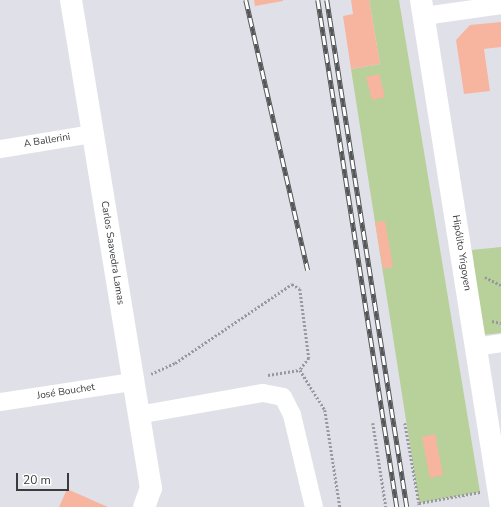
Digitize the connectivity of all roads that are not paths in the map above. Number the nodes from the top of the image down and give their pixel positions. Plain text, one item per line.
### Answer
1 (71, 0) edge
2 (501, 5) edge
3 (423, 8) edge
4 (93, 134) junction
5 (0, 149) edge
6 (501, 343) edge
7 (476, 347) junction
8 (133, 382) junction
9 (0, 402) edge
10 (138, 415) junction
11 (499, 498) edge
12 (149, 501) edge
13 (314, 507) edge

1 - 4 main road, Carlos Saavedra Lamas
2 - 3 street
3 - 7 main road, Hipólito Yrigoyen
4 - 5 street, A Ballerini
4 - 8 main road, Carlos Saavedra Lamas
6 - 7 street
7 - 11 main road, Hipólito Yrigoyen
8 - 9 street, José Bouchet
8 - 10 main road, Carlos Saavedra Lamas
10 - 12 main road, Carlos Saavedra Lamas
10 - 13 street

